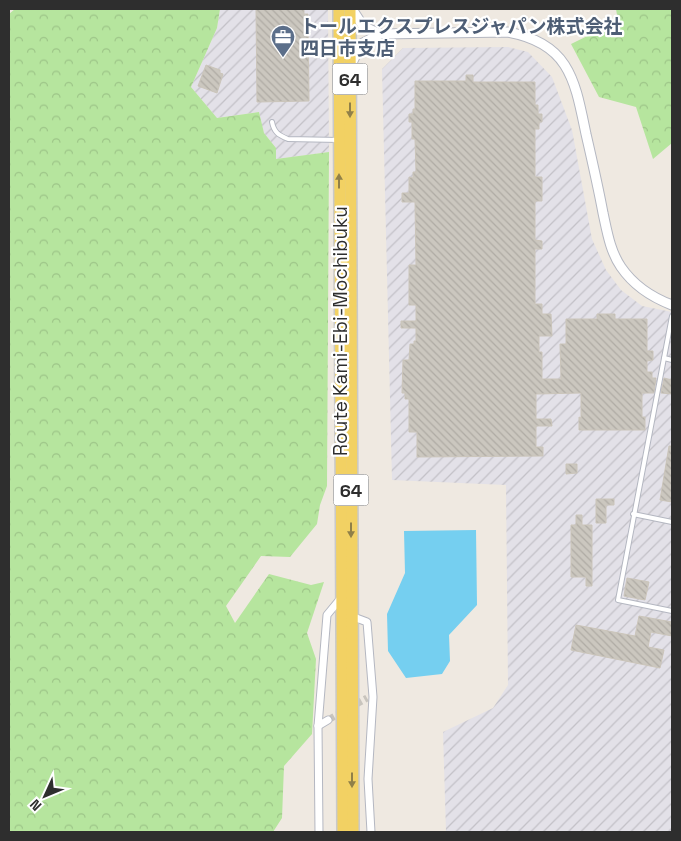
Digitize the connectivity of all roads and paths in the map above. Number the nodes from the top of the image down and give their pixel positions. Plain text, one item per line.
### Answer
1 (339, 9) edge
2 (351, 9) edge
3 (380, 34) junction
4 (350, 68) junction
5 (272, 122) dead end
6 (339, 140) junction
7 (672, 305) edge
8 (672, 316) edge
9 (664, 358) junction
10 (672, 360) edge
11 (633, 514) junction
12 (672, 522) edge
13 (342, 597) junction
14 (672, 610) edge
15 (351, 616) junction
16 (328, 720) tunnel mouth
17 (318, 726) junction
18 (319, 832) edge
19 (343, 832) edge
20 (353, 832) edge
21 (372, 832) edge

1 - 6 main road, Route Kami-Ebi-Mochibuku / 64
2 - 3 street
2 - 4 main road, Route Kami-Ebi-Mochibuku / 64
3 - 4 street
3 - 7 street
4 -> 15 main road, Route Kami-Ebi-Mochibuku / 64
5 - 6 lane
13 -> 6 main road, Route Kami-Ebi-Mochibuku / 64
8 - 9 lane
9 - 10 lane
9 - 11 lane
11 - 12 lane
11 - 14 lane
13 - 17 street
13 - 19 main road, Route Kami-Ebi-Mochibuku / 64
15 -> 20 main road, Route Kami-Ebi-Mochibuku / 64
15 - 21 street
16 - 17 street
17 - 18 street

